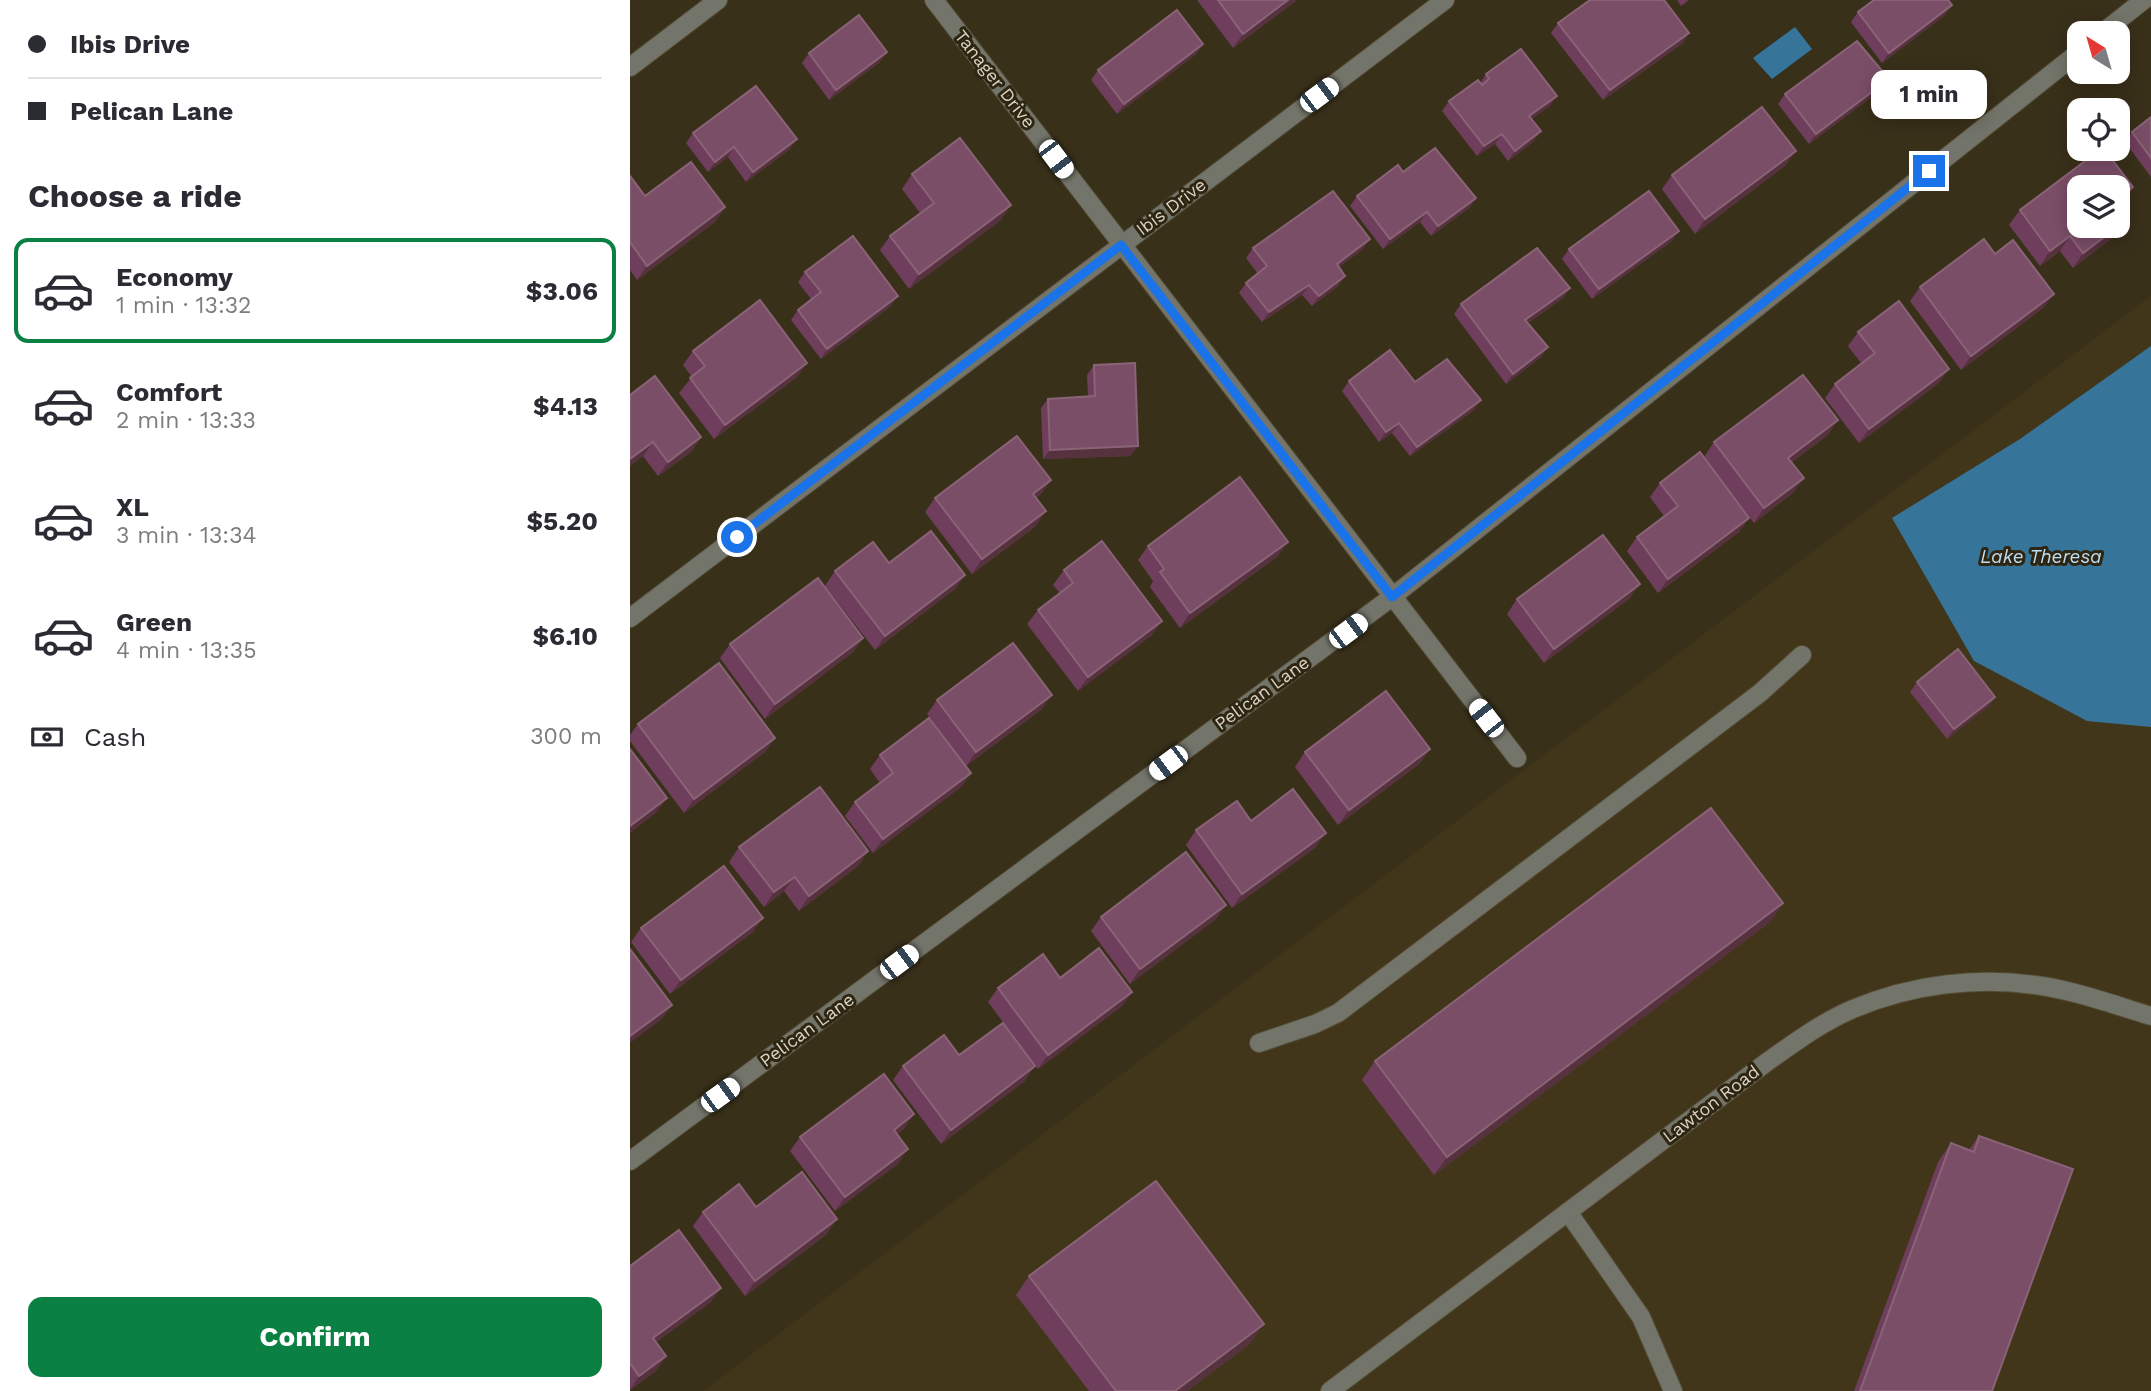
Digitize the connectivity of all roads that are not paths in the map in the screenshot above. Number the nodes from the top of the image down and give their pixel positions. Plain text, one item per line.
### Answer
1 (718, 0) edge
2 (934, 0) edge
3 (1445, 0) edge
4 (2144, 0) edge
5 (2117, 21) edge
6 (2067, 62) edge
7 (630, 67) edge
8 (1121, 245) junction
9 (1392, 597) junction
10 (630, 618) edge
11 (1802, 655) dead end
12 (1517, 758) dead end
13 (2151, 1016) edge
14 (1259, 1043) dead end
15 (630, 1161) edge
16 (1568, 1212) junction
17 (1330, 1391) edge
18 (1674, 1391) edge

1 - 7 street
2 - 8 street, Tanager Drive
3 - 8 street, Ibis Drive
4 - 5 street
6 - 9 street, Pelican Lane
8 - 9 street, Tanager Drive
8 - 10 street, Ibis Drive
9 - 12 street, Tanager Drive
9 - 15 street, Pelican Lane
11 - 14 street
13 - 16 street, Lawton Road
16 - 17 street, Lawton Road
16 - 18 street

